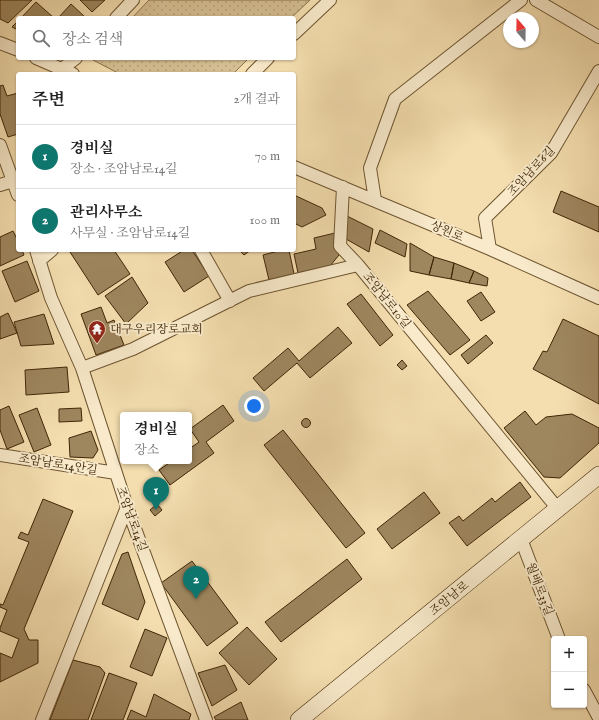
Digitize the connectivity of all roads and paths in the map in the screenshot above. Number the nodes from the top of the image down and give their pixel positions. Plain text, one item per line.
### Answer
1 (133, 0) edge
2 (330, 0) edge
3 (521, 0) edge
4 (536, 0) edge
5 (118, 16) edge
6 (296, 32) edge
7 (599, 37) edge
8 (0, 43) edge
9 (16, 49) edge
10 (41, 60) edge
11 (75, 60) edge
12 (266, 60) edge
13 (599, 71) edge
14 (68, 72) edge
15 (254, 72) edge
16 (0, 145) edge
17 (296, 168) edge
18 (14, 181) junction
19 (0, 185) edge
20 (343, 187) junction
21 (16, 188) edge
22 (375, 200) junction
23 (490, 249) junction
24 (201, 252) edge
25 (38, 255) edge
26 (358, 265) junction
27 (599, 298) edge
28 (230, 301) junction
29 (82, 368) junction
30 (0, 455) edge
31 (116, 473) junction
32 (599, 475) edge
33 (127, 507) junction
34 (558, 509) junction
35 (521, 539) junction
36 (558, 636) edge
37 (587, 696) edge
38 (599, 718) edge
39 (42, 720) edge
40 (206, 720) edge
41 (299, 720) edge

1 - 5 street
2 - 6 street
3 - 22 street
4 - 7 street
8 - 9 street
10 - 14 street
11 - 14 street
12 - 15 street
13 - 23 street, 조암남로6길
16 - 18 street
17 - 20 street, 상원로
18 - 19 street
18 - 21 street
20 - 22 street, 상원로
20 - 26 street
22 - 23 street, 상원로
23 - 27 street, 상원로
24 - 28 street
25 - 29 street, 조암남로14길
26 - 28 street, 조암남로10길
26 - 34 street, 조암남로10길
28 - 29 street, 조암남로10길
29 - 31 street, 조암남로14길
30 - 31 street, 조암남로14안길
31 - 33 street, 조암남로14길
32 - 34 main road, 조암남로
33 - 39 street
33 - 40 street, 조암남로14길
34 - 35 main road, 조암남로
35 - 36 street, 월배로33길
35 - 41 main road, 조암남로
37 - 38 street

